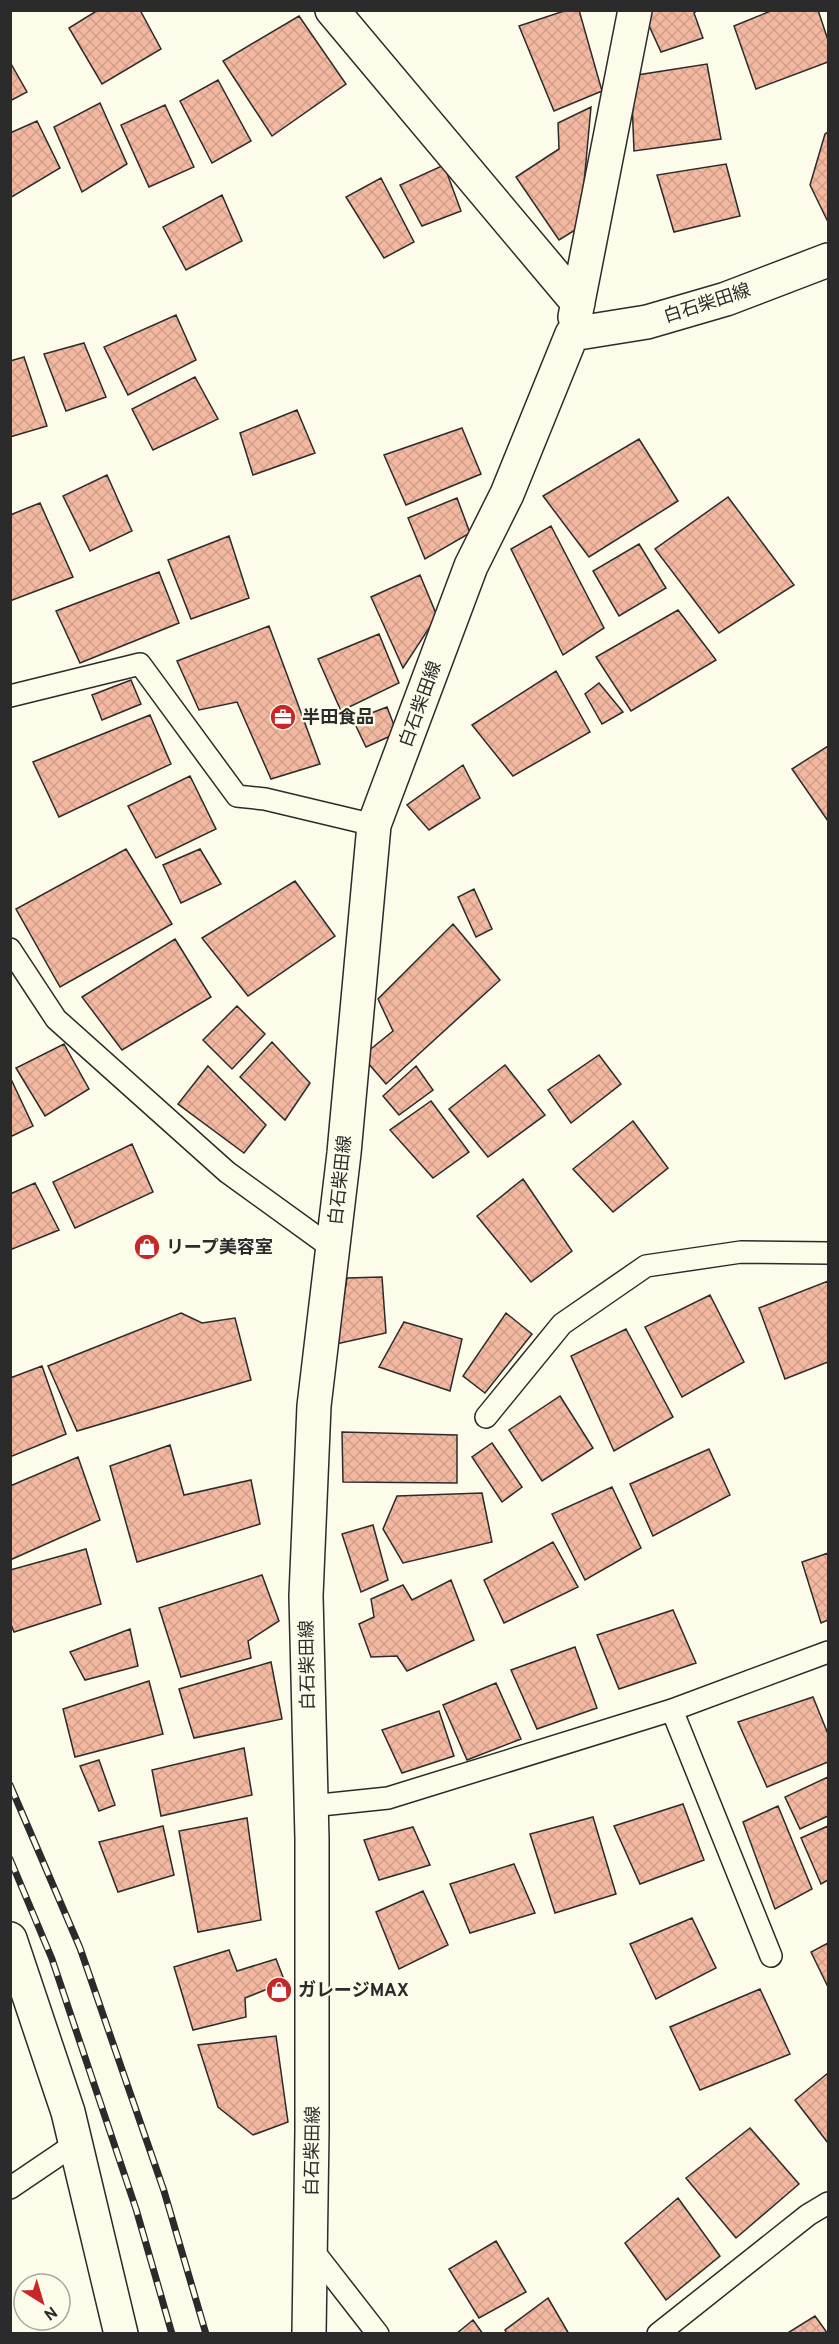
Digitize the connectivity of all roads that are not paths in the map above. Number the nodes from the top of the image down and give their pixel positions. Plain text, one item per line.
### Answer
1 (332, 10) edge
2 (635, 10) edge
3 (828, 260) edge
4 (575, 319) junction
5 (10, 696) edge
6 (374, 825) junction
7 (10, 948) edge
8 (332, 1248) junction
9 (828, 1253) edge
10 (486, 1418) dead end
11 (828, 1652) edge
12 (672, 1710) junction
13 (311, 1806) junction
14 (10, 1939) edge
15 (771, 1956) dead end
16 (75, 2144) junction
17 (10, 2188) edge
18 (828, 2203) edge
19 (310, 2248) junction
20 (121, 2334) edge
21 (309, 2334) edge
22 (378, 2334) edge
23 (658, 2334) edge

1 - 4 main road
2 - 4 main road
3 - 4 main road, 白石柴田線
4 - 6 main road, 白石柴田線
5 - 6 lane
6 - 8 main road, 白石柴田線
7 - 8 lane
8 - 13 main road, 白石柴田線
9 - 10 lane
11 - 12 lane
12 - 13 lane
12 - 15 lane
13 - 19 main road, 白石柴田線
14 - 16 main road
16 - 17 lane
16 - 20 main road
18 - 23 lane
19 - 21 main road, 白石柴田線
19 - 22 lane

